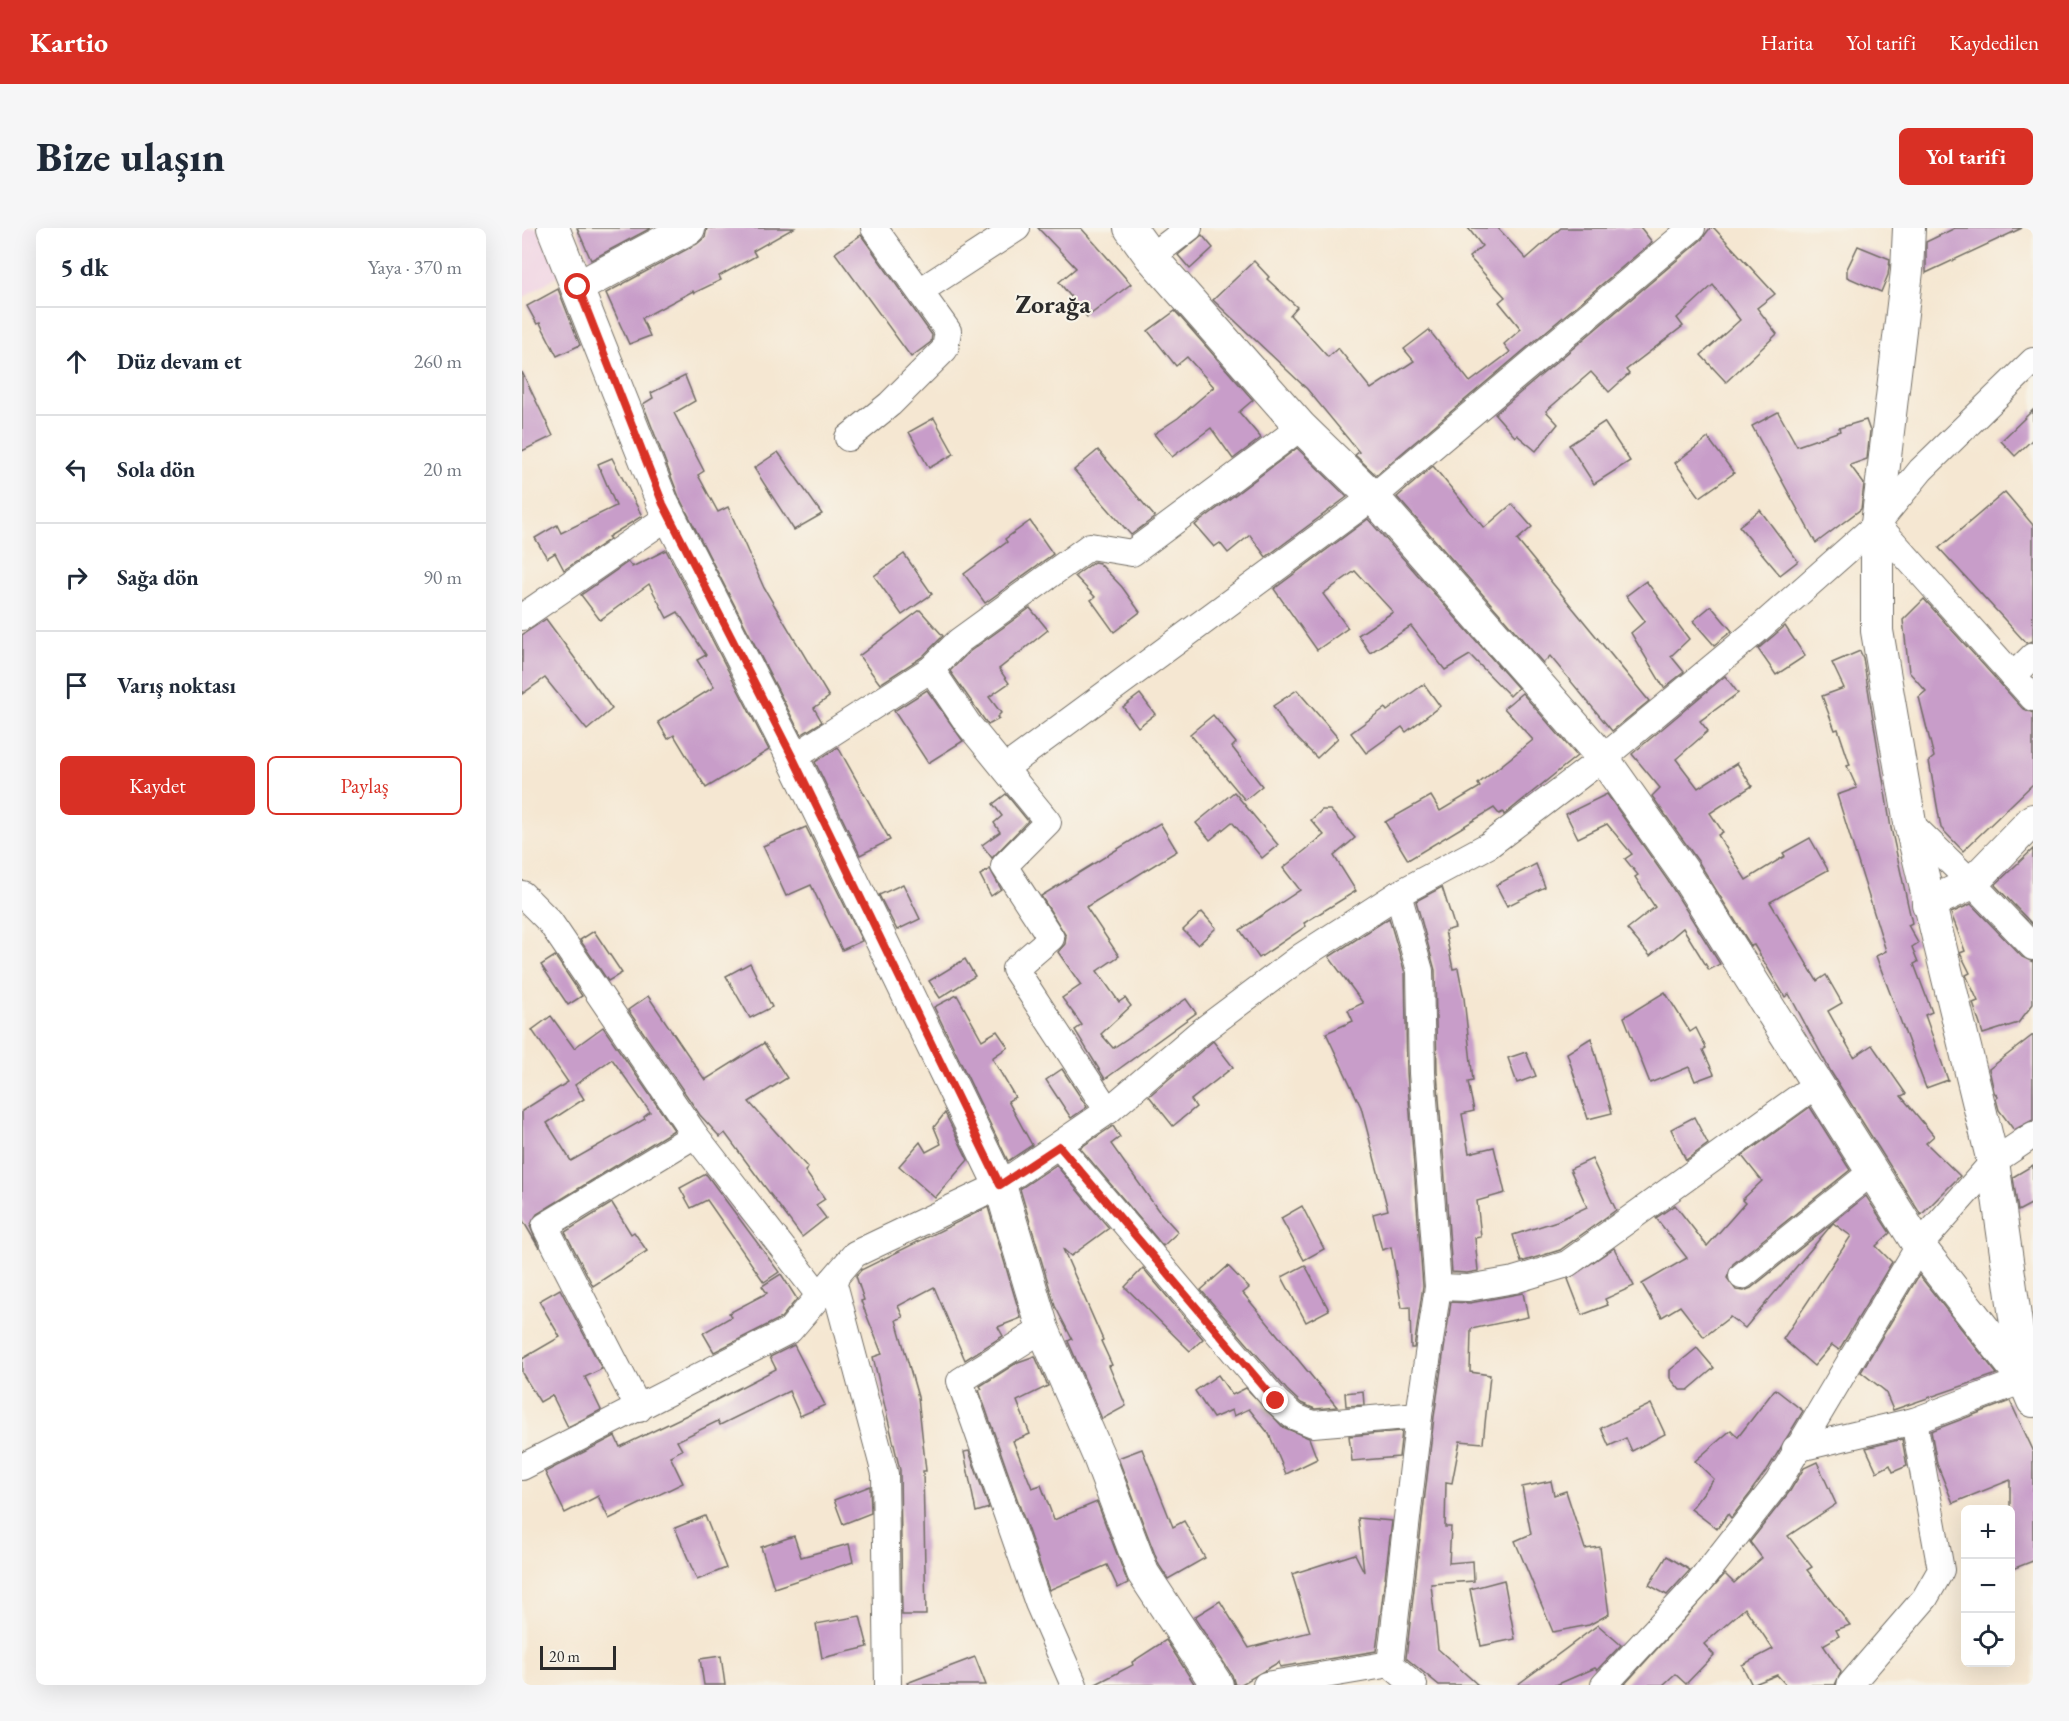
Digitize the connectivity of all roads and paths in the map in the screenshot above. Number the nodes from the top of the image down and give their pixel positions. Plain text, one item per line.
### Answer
1 (553, 228) edge
2 (689, 228) edge
3 (873, 228) edge
4 (1017, 228) edge
5 (1110, 228) edge
6 (1130, 228) edge
7 (1189, 228) edge
8 (1692, 228) edge
9 (1909, 228) edge
10 (1151, 258) junction
11 (578, 287) junction
12 (920, 291) junction
13 (2033, 361) edge
14 (1301, 427) junction
15 (848, 438) dead end
16 (1373, 497) junction
17 (669, 516) junction
18 (1877, 524) junction
19 (522, 617) edge
20 (2033, 656) edge
21 (931, 669) junction
22 (2013, 676) junction
23 (2033, 698) edge
24 (793, 758) junction
25 (1603, 758) junction
26 (1005, 768) junction
27 (2033, 820) edge
28 (1910, 824) junction
29 (1972, 883) junction
30 (522, 894) edge
31 (1398, 894) junction
32 (1928, 904) junction
33 (2033, 947) edge
34 (1817, 1084) junction
35 (1108, 1111) junction
36 (695, 1135) junction
37 (2033, 1136) edge
38 (1059, 1146) junction
39 (1993, 1162) junction
40 (1872, 1171) junction
41 (1000, 1185) junction
42 (1919, 1246) junction
43 (1742, 1276) dead end
44 (826, 1287) junction
45 (1438, 1287) junction
46 (1043, 1329) junction
47 (2026, 1336) edge
48 (2029, 1391) edge
49 (639, 1409) junction
50 (1419, 1415) junction
51 (1914, 1421) junction
52 (1795, 1449) junction
53 (522, 1467) edge
54 (1390, 1664) junction
55 (888, 1685) edge
56 (1074, 1685) edge
57 (1217, 1685) edge
58 (1266, 1685) edge
59 (1414, 1685) edge
60 (1604, 1685) edge
61 (1850, 1685) edge

1 - 11 street
2 - 11 street
3 - 12 street
4 - 12 street
5 - 10 street
6 - 10 street
7 - 10 street
8 - 16 street
9 - 18 street
10 - 14 street
11 - 17 street
12 - 15 street
13 - 18 street
14 - 16 street
14 - 21 street
16 - 25 street
16 - 26 street
17 - 19 street
17 - 24 street
18 - 22 street
18 - 25 street
18 - 28 street
20 - 22 street
21 - 24 street
21 - 26 street
22 - 23 street
24 - 41 street
25 - 31 street
25 - 34 street
26 - 35 street
27 - 29 street
28 - 29 street
28 - 32 street
29 - 32 street
29 - 33 street
30 - 36 street
31 - 35 street
31 - 45 street
32 - 39 street
34 - 40 street
34 - 45 street
35 - 38 street
36 - 44 street
36 - 49 street
37 - 39 street
38 - 41 street
38 - 50 street
39 - 42 street
39 - 47 street
40 - 42 street
40 - 43 street
41 - 44 street
41 - 46 street
42 - 48 street
42 - 52 street
44 - 49 street
44 - 55 street
45 - 50 street
46 - 56 street
46 - 57 street
47 - 48 street
48 - 51 street
49 - 53 street
50 - 54 street
51 - 52 street
51 - 61 street
52 - 60 street
54 - 58 street
54 - 59 street

